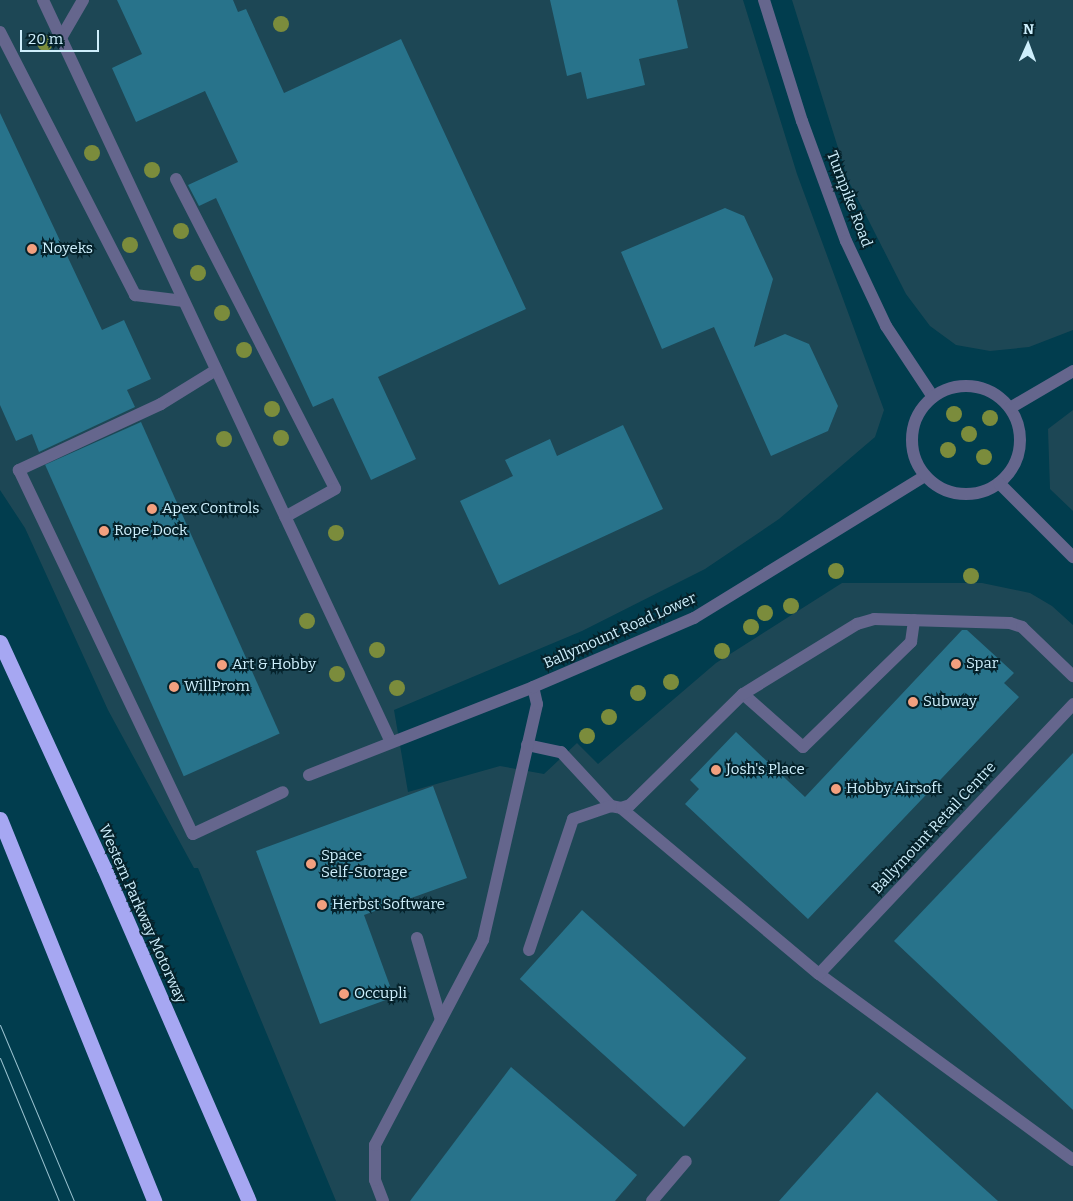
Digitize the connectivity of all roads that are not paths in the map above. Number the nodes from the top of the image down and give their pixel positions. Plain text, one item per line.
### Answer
1 (43, 0) edge
2 (83, 0) edge
3 (764, 0) edge
4 (0, 32) edge
5 (61, 38) junction
6 (176, 179) dead end
7 (184, 301) junction
8 (216, 370) junction
9 (1073, 371) edge
10 (933, 397) junction
11 (1010, 408) junction
12 (925, 476) junction
13 (1000, 483) junction
14 (285, 517) junction
15 (1073, 557) edge
16 (914, 620) junction
17 (0, 642) edge
18 (1073, 676) edge
19 (533, 687) junction
20 (743, 694) junction
21 (1073, 704) edge
22 (390, 740) junction
23 (528, 745) junction
24 (309, 774) dead end
25 (283, 792) dead end
26 (616, 807) junction
27 (0, 819) edge
28 (417, 938) dead end
29 (529, 950) dead end
30 (819, 974) junction
31 (441, 1020) junction
32 (1073, 1160) edge
33 (686, 1161) dead end
34 (154, 1201) edge
35 (249, 1201) edge
36 (383, 1201) edge
37 (652, 1201) edge

1 - 5 street
2 - 5 street
3 - 10 street, Turnpike Road
4 - 7 street
5 - 7 street
6 - 14 street
7 - 8 street
8 - 14 street
8 - 25 street
9 - 11 street
10 - 11 street
10 - 12 street
11 - 13 street
12 - 13 street
12 - 19 street, Ballymount Road Lower
13 - 15 street
14 - 22 street
16 - 18 street
16 - 20 street
16 - 20 street
17 - 35 highway, Western Parkway Motorway
19 - 22 street, Ballymount Road Lower
19 - 23 street
20 - 26 street
21 - 30 street, Ballymount Retail Centre
22 - 24 street, Ballymount Road Lower
23 - 26 street
23 - 31 street
26 - 29 street
26 - 30 street
27 - 34 highway
28 - 31 street
30 - 32 street
31 - 36 street
33 - 37 street

